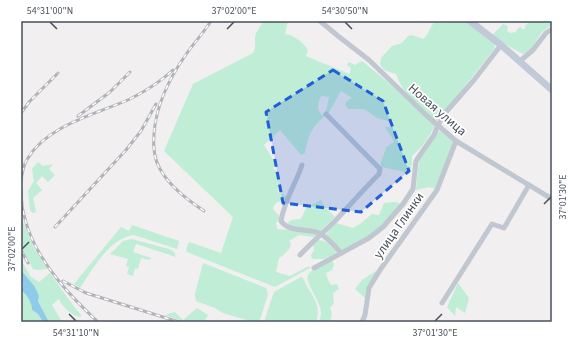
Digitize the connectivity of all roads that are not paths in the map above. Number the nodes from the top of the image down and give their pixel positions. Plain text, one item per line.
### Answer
1 (320, 21) edge
2 (470, 21) edge
3 (552, 28) edge
4 (501, 45) junction
5 (520, 61) junction
6 (552, 90) edge
7 (326, 114) dead end
8 (438, 125) junction
9 (456, 141) junction
10 (302, 165) dead end
11 (529, 185) junction
12 (552, 199) edge
13 (321, 234) junction
14 (341, 253) junction
15 (300, 255) dead end
16 (314, 268) dead end
17 (442, 303) dead end
18 (362, 322) edge

1 - 8 street, Новая улица
2 - 4 main road
3 - 5 street
4 - 5 main road
4 - 8 street
5 - 6 main road
7 - 13 street
8 - 9 street, Новая улица
8 - 14 street
9 - 11 street, Новая улица
9 - 18 street, улица Глинки
10 - 13 street
11 - 12 street, Новая улица
11 - 17 street
13 - 14 street
13 - 15 street
14 - 16 street

